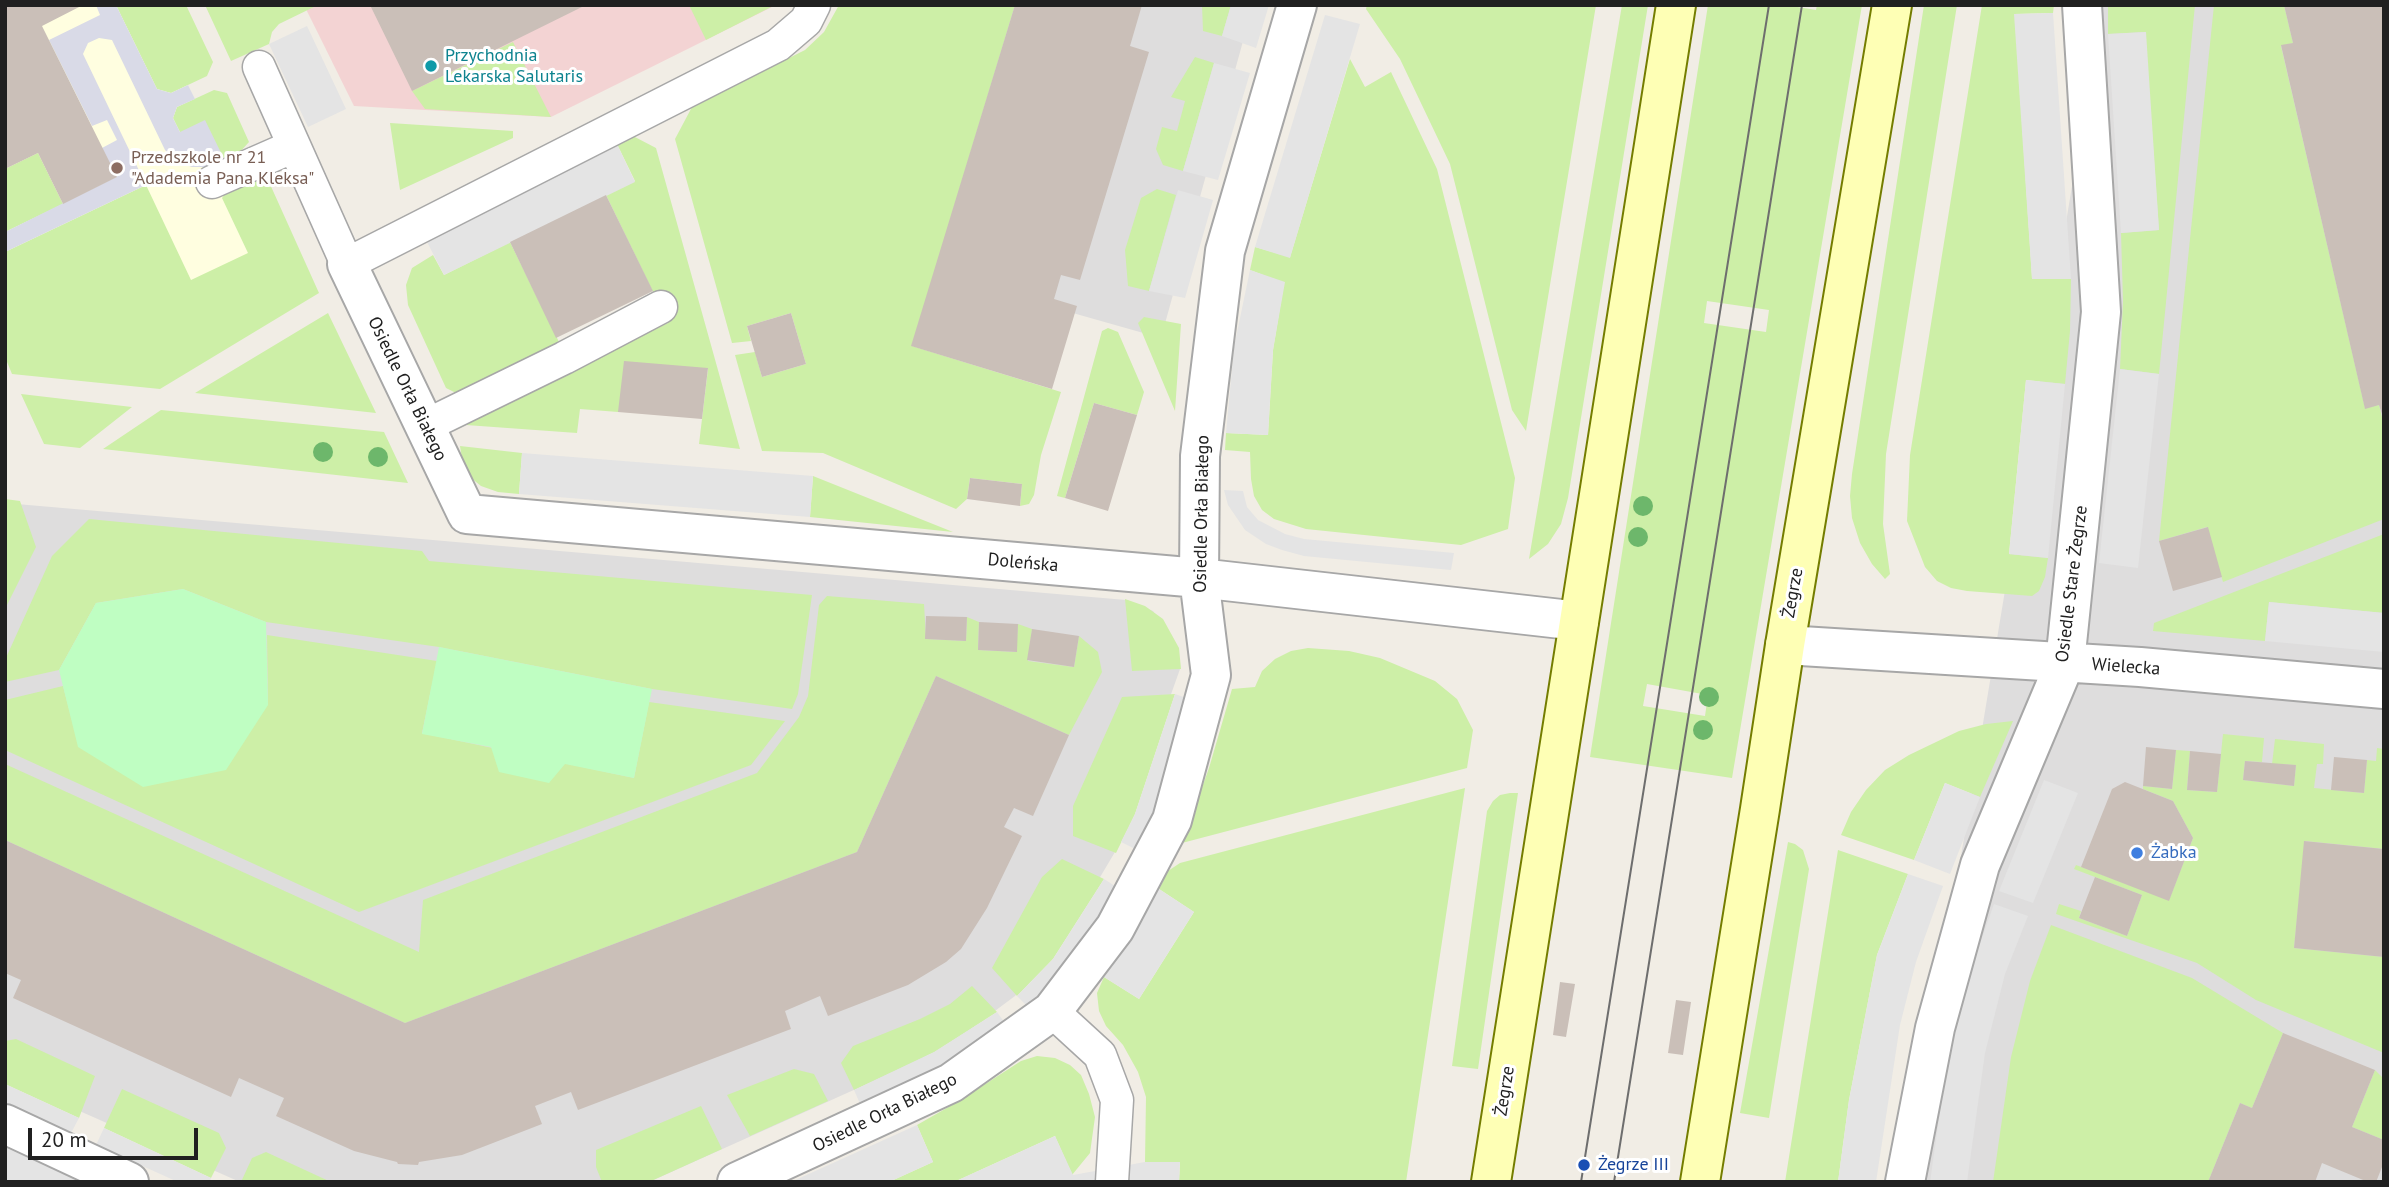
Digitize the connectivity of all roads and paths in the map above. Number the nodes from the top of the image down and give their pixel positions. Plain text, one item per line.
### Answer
1 (814, 5) edge
2 (1297, 5) edge
3 (1676, 5) edge
4 (1892, 5) edge
5 (2082, 5) edge
6 (258, 67) dead end
7 (294, 146) junction
8 (212, 182) dead end
9 (347, 264) junction
10 (661, 307) dead end
11 (425, 426) junction
12 (467, 514) joint
13 (1199, 578) junction
14 (1579, 621) junction
15 (1784, 645) junction
16 (2065, 663) junction
17 (2384, 689) edge
18 (1052, 1011) junction
19 (5, 1124) edge
20 (129, 1182) edge
21 (737, 1182) edge
22 (1112, 1182) edge
23 (1491, 1182) edge
24 (1700, 1182) edge
25 (1905, 1182) edge

1 - 9 lane
2 - 13 street, Osiedle Orła Białego
3 - 14 street, Żegrze
4 - 15 street, Żegrze
5 - 16 street, Osiedle Stare Żegrze
6 - 7 lane
7 - 8 lane
7 - 9 lane
9 - 11 street, Osiedle Orła Białego
10 - 11 lane
11 - 12 street, Osiedle Orła Białego
12 - 13 street, Doleńska
13 - 14 street, Doleńska
13 - 18 street, Osiedle Orła Białego
14 - 23 street, Żegrze
15 - 16 street, Wielecka
15 - 24 street, Żegrze
16 - 17 street, Wielecka
16 - 25 street, Osiedle Stare Żegrze
18 - 21 street, Osiedle Orła Białego
18 - 22 lane
19 - 20 street

